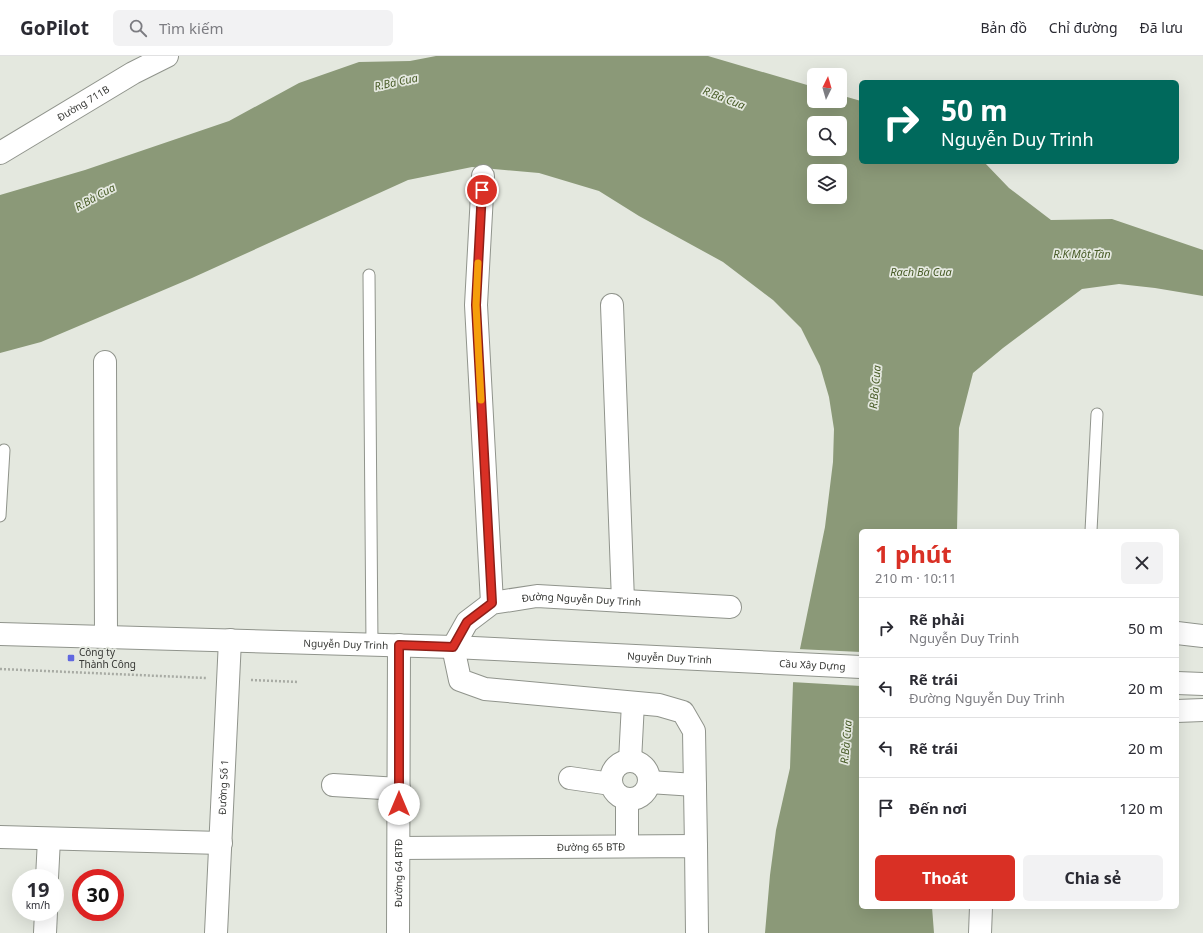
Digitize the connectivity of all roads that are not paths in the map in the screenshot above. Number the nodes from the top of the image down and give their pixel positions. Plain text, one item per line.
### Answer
1 (167, 56) edge
2 (0, 153) edge
3 (483, 176) dead end
4 (369, 275) dead end
5 (612, 305) dead end
6 (105, 362) dead end
7 (1097, 414) dead end
8 (4, 450) dead end
9 (0, 516) edge
10 (1091, 529) edge
11 (623, 600) junction
12 (492, 603) junction
13 (730, 606) dead end
14 (1203, 632) edge
15 (1179, 633) edge
16 (0, 634) edge
17 (106, 637) junction
18 (230, 640) junction
19 (372, 645) junction
20 (399, 645) junction
21 (453, 647) junction
22 (764, 662) joint
23 (859, 667) edge
24 (1179, 683) edge
25 (1203, 684) edge
26 (632, 703) junction
27 (1203, 710) edge
28 (1179, 712) edge
29 (630, 761) junction
30 (570, 778) dead end
31 (649, 782) junction
32 (611, 784) junction
33 (695, 784) junction
34 (333, 785) dead end
35 (399, 789) junction
36 (627, 800) junction
37 (0, 837) edge
38 (49, 839) junction
39 (221, 843) junction
40 (627, 846) junction
41 (696, 846) junction
42 (399, 848) junction
43 (47, 869) edge
44 (981, 909) edge
45 (46, 921) edge
46 (45, 933) edge
47 (216, 933) edge
48 (398, 933) edge
49 (697, 933) edge
50 (980, 933) edge

1 - 2 street, Đường 711B
3 - 12 street
4 - 19 lane
5 - 11 street
6 - 17 street
7 - 10 lane
8 - 9 lane
11 - 12 street, Đường Nguyễn Duy Trinh
11 - 13 street, Đường Nguyễn Duy Trinh
12 - 21 street, Đường Nguyễn Duy Trinh
14 - 15 street
16 - 17 street, Nguyễn Duy Trinh
17 - 18 street, Nguyễn Duy Trinh
18 - 19 street, Nguyễn Duy Trinh
18 - 39 street, Đường Số 1
19 - 20 street, Nguyễn Duy Trinh
20 - 21 street, Nguyễn Duy Trinh
20 - 35 street, Đường 64 BTĐ
21 - 22 street, Nguyễn Duy Trinh
21 - 26 street
22 - 23 street, Cầu Xây Dựng
24 - 25 street
26 - 29 street
26 - 33 street
27 - 28 street
29 - 31 street
29 - 32 street
30 - 32 street
31 - 33 street
31 - 36 street
32 - 36 street
33 - 41 street
34 - 35 street
35 - 42 street, Đường 64 BTĐ
36 - 40 street
37 - 38 street
38 - 39 street
38 - 43 street
39 - 47 street, Đường Số 1
40 - 41 street, Đường 65 BTĐ
40 - 42 street, Đường 65 BTĐ
41 - 49 street
42 - 48 street, Đường 64 BTĐ
44 - 50 street
45 - 46 street

